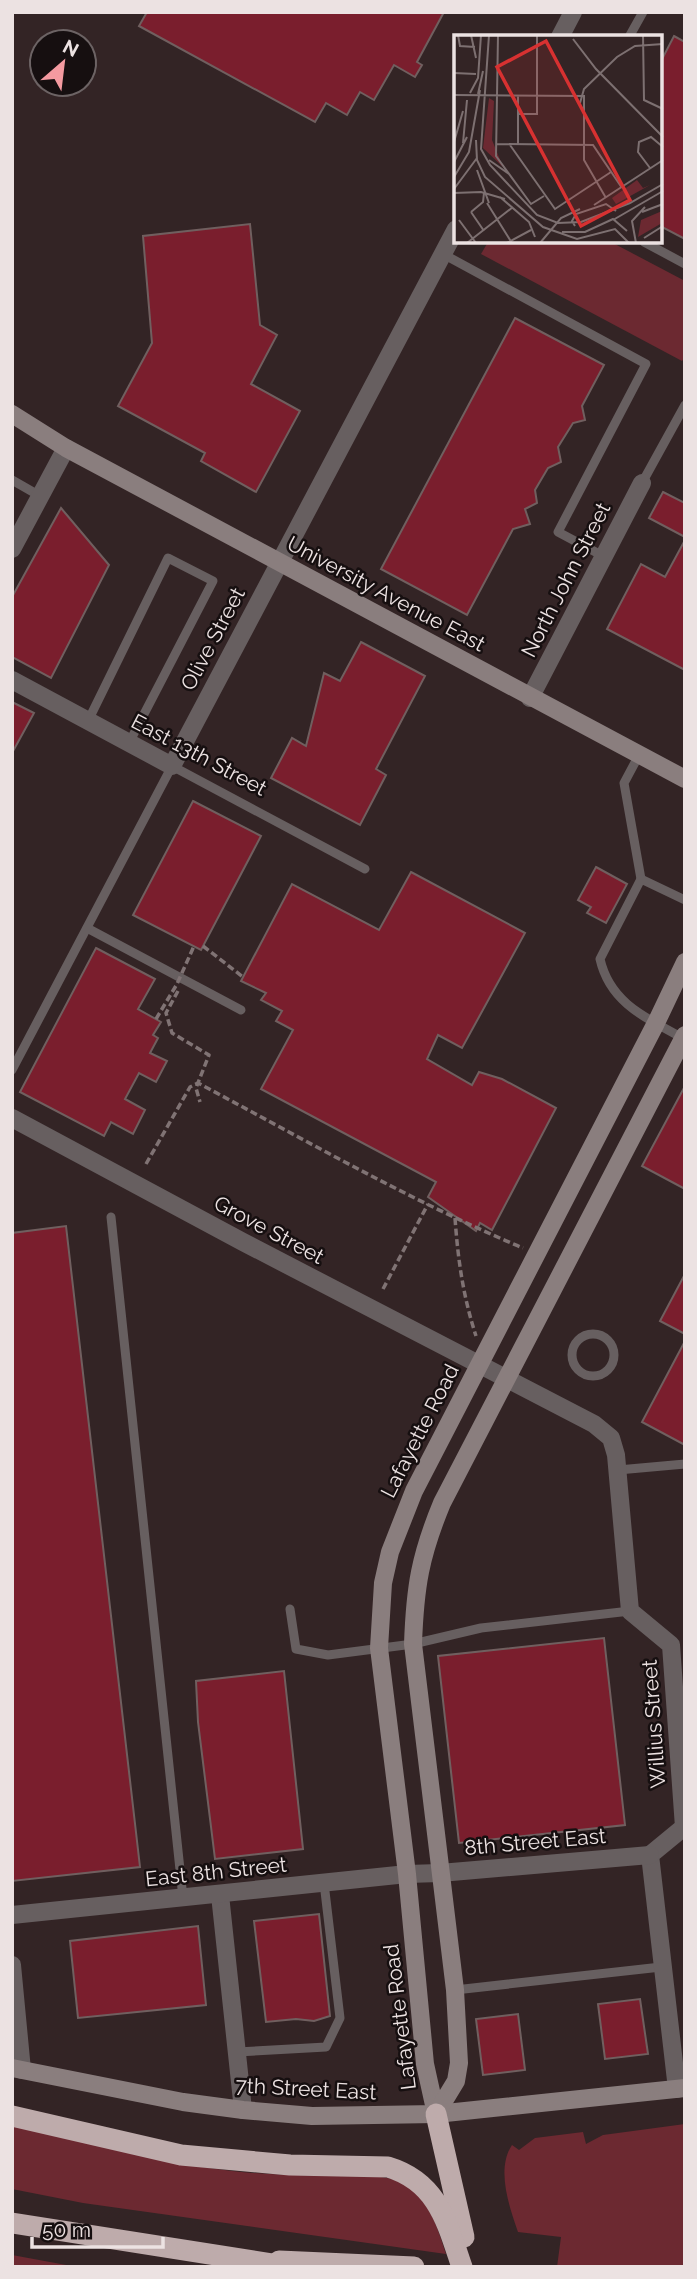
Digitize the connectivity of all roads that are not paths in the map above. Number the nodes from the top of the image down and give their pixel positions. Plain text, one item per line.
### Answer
1 (573, 12) edge
2 (643, 12) edge
3 (561, 35) edge
4 (630, 35) edge
5 (454, 233) edge
6 (646, 243) edge
7 (443, 254) junction
8 (685, 264) edge
9 (685, 405) edge
10 (12, 414) edge
11 (12, 425) edge
12 (66, 448) junction
13 (12, 480) edge
14 (642, 483) joint
15 (40, 496) junction
16 (12, 549) edge
17 (603, 556) junction
18 (279, 563) junction
19 (12, 680) edge
20 (530, 698) junction
21 (88, 721) junction
22 (129, 743) junction
23 (639, 755) junction
24 (172, 766) junction
25 (685, 779) edge
26 (365, 869) dead end
27 (641, 879) junction
28 (685, 900) edge
29 (87, 928) junction
30 (685, 962) edge
31 (241, 1010) dead end
32 (656, 1024) junction
33 (684, 1036) edge
34 (12, 1070) edge
35 (12, 1118) edge
36 (111, 1217) dead end
37 (601, 1336) joint
38 (479, 1366) junction
39 (506, 1380) junction
40 (685, 1464) edge
41 (618, 1470) junction
42 (290, 1609) dead end
43 (630, 1612) junction
44 (412, 1644) junction
45 (379, 1648) junction
46 (650, 1855) junction
47 (424, 1873) junction
48 (324, 1883) junction
49 (220, 1895) junction
50 (183, 1899) junction
51 (12, 1915) edge
52 (12, 1965) edge
53 (661, 1967) junction
54 (455, 1990) junction
55 (237, 2052) junction
56 (17, 2069) edge
57 (681, 2089) edge
58 (243, 2110) junction
59 (436, 2114) junction
60 (12, 2116) edge
61 (452, 2216) junction
62 (12, 2223) edge
63 (242, 2260) junction
64 (292, 2267) edge
65 (414, 2267) edge
66 (463, 2267) edge
67 (470, 2267) edge

1 - 3 street
2 - 4 lane
5 - 7 street, Olive Street
6 - 8 lane
7 - 17 lane
7 - 18 street, Olive Street
9 - 14 lane
10 - 12 main road, University Avenue East
11 - 12 main road, University Avenue East
12 - 15 street
12 - 18 main road, University Avenue East
13 - 15 lane
14 - 17 street, North John Street
15 - 16 street
17 - 20 street, North John Street
18 - 20 main road, University Avenue East
18 - 24 street, Olive Street
19 - 21 street, East 13th Street
20 - 23 main road, University Avenue East
21 - 22 street, East 13th Street
21 - 22 lane
22 - 24 street, East 13th Street
23 - 25 main road, University Avenue East
23 - 27 lane
24 - 26 lane, East 13th Street
24 - 29 lane, Olive Street
27 - 28 lane
27 - 32 lane
29 - 31 lane
29 - 34 lane, Olive Street
30 - 32 main road, Lafayette Road
32 - 33 lane
32 - 38 main road, Lafayette Road
33 - 39 main road, Lafayette Road
35 - 38 street, Grove Street
36 - 50 lane
37 - 37 lane
38 - 39 street, Grove Street
38 - 45 main road, Lafayette Road
39 - 41 street
39 - 44 main road, Lafayette Road
40 - 41 lane
41 - 43 street
42 - 45 lane
43 - 44 lane
43 - 46 street, Willius Street
44 - 45 lane
44 - 47 main road, Lafayette Road
45 - 47 main road, Lafayette Road
46 - 47 street, 8th Street East
46 - 53 street
47 - 48 street, East 8th Street
47 - 54 main road, Lafayette Road
47 - 59 main road, Lafayette Road
48 - 49 street, East 8th Street
48 - 55 lane
49 - 50 street, East 8th Street
49 - 55 street
50 - 51 street, East 8th Street
52 - 56 street
53 - 54 lane
53 - 57 street
54 - 59 main road, Lafayette Road
55 - 58 street
56 - 58 main road, 7th Street East
57 - 59 main road, 7th Street East
58 - 59 main road, 7th Street East
59 - 61 highway
60 - 61 highway
61 - 66 highway
61 - 67 highway
62 - 63 highway
63 - 64 highway
63 - 65 highway

